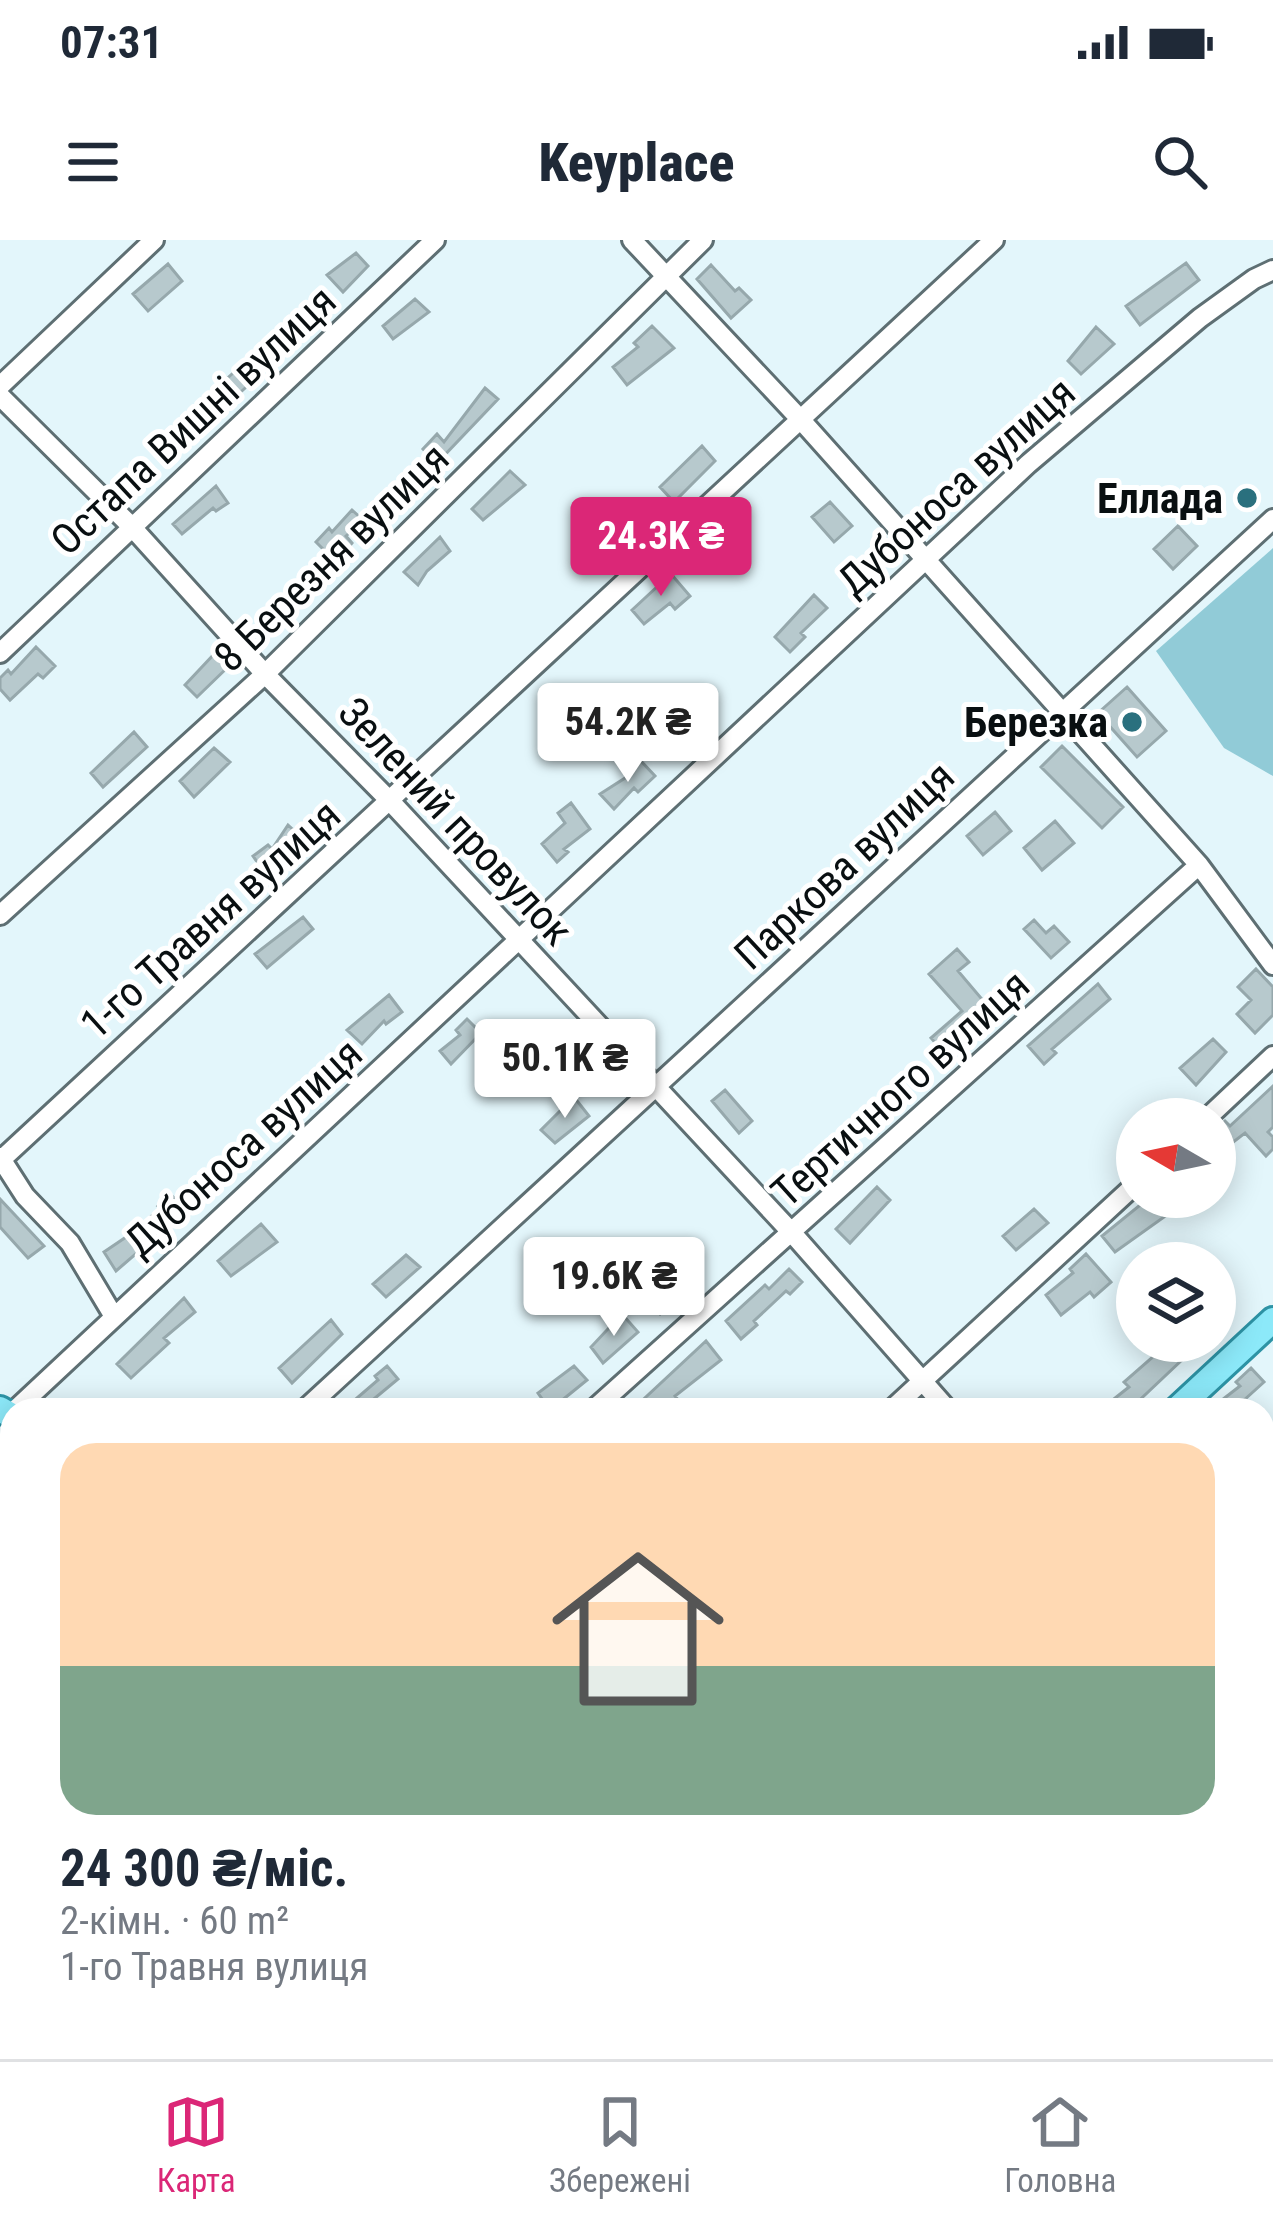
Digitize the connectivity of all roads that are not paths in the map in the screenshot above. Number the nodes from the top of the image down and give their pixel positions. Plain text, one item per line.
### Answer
1 (154, 240) edge
2 (435, 240) edge
3 (632, 240) edge
4 (703, 240) edge
5 (994, 240) edge
6 (1273, 270) edge
7 (666, 278) junction
8 (1, 386) edge
9 (801, 420) junction
10 (1273, 519) edge
11 (131, 526) junction
12 (925, 561) junction
13 (234, 638) junction
14 (298, 642) junction
15 (0, 653) edge
16 (265, 674) junction
17 (297, 707) junction
18 (227, 708) junction
19 (1061, 714) junction
20 (391, 802) junction
21 (1199, 866) junction
22 (0, 915) edge
23 (521, 941) junction
24 (1273, 965) edge
25 (1273, 1056) edge
26 (655, 1087) junction
27 (1228, 1098) edge
28 (0, 1159) edge
29 (0, 1177) edge
30 (25, 1196) junction
31 (1116, 1202) edge
32 (793, 1234) junction
33 (113, 1315) junction
34 (1273, 1320) edge
35 (922, 1382) junction
36 (26, 1398) edge
37 (317, 1398) edge
38 (606, 1398) edge
39 (904, 1398) edge
40 (937, 1398) edge
41 (1189, 1398) edge

1 - 8 street
2 - 11 street, Остапа Вишні вулиця
3 - 7 street
4 - 7 street, 8 Березня вулиця
5 - 9 street, 1-го Травня вулиця
6 - 12 street, Дубоноса вулиця
7 - 9 street
7 - 14 street, 8 Березня вулиця
8 - 11 street, Зелений провулок
9 - 12 street
9 - 20 street, 1-го Травня вулиця
10 - 19 street, Паркова вулиця
11 - 13 street, Зелений провулок
11 - 15 street, Остапа Вишні вулиця
12 - 19 street
12 - 23 street, Дубоноса вулиця
13 - 14 street
13 - 16 street, Зелений провулок
14 - 16 street, 8 Березня вулиця
16 - 17 street, Зелений провулок
16 - 18 street, 8 Березня вулиця
17 - 18 street
17 - 20 street, Зелений провулок
18 - 22 street, 8 Березня вулиця
19 - 21 street
19 - 26 street, Паркова вулиця
20 - 23 street, Зелений провулок
20 - 28 street, 1-го Травня вулиця
21 - 24 street
21 - 32 street, Тертичного вулиця
23 - 26 street, Зелений провулок
23 - 33 street, Дубоноса вулиця
25 - 27 street
26 - 32 street, Зелений провулок
26 - 37 street, Паркова вулиця
28 - 30 street
29 - 30 street
30 - 33 street
31 - 35 street
32 - 35 street, Зелений провулок
32 - 38 street, Тертичного вулиця
33 - 36 street, Дубоноса вулиця
34 - 41 main road
35 - 39 street
35 - 40 street, Зелений провулок

